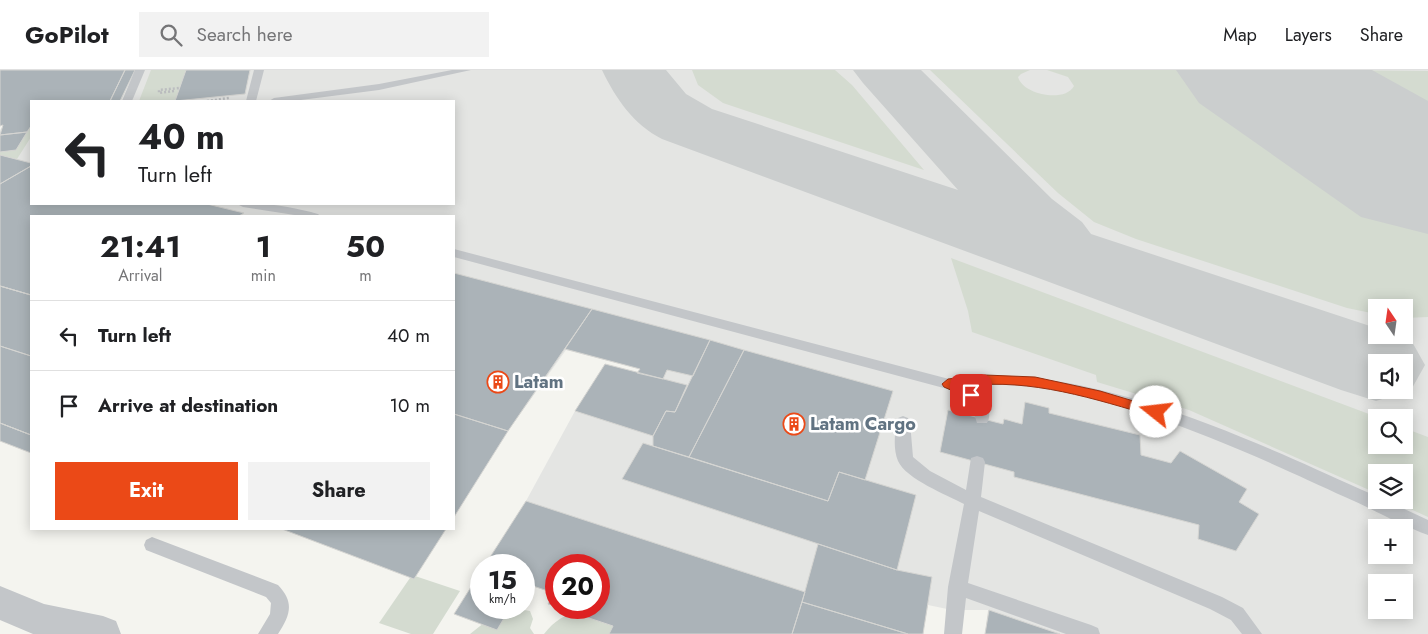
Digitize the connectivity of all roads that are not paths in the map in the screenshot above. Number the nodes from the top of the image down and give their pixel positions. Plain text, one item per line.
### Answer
1 (140, 70) edge
2 (259, 70) edge
3 (466, 70) edge
4 (125, 100) edge
5 (251, 100) edge
6 (282, 100) edge
7 (251, 205) edge
8 (281, 205) edge
9 (290, 210) junction
10 (310, 215) edge
11 (455, 253) edge
12 (948, 384) junction
13 (982, 419) dead end
14 (902, 422) dead end
15 (977, 462) dead end
16 (973, 501) junction
17 (1428, 528) edge
18 (152, 546) dead end
19 (957, 587) junction
20 (0, 603) edge
21 (53, 627) edge
22 (102, 634) edge
23 (267, 634) edge
24 (953, 634) edge
25 (1091, 634) edge
26 (1253, 634) edge

1 - 4 lane
2 - 5 lane
3 - 6 lane
7 - 9 lane
8 - 9 lane
9 - 10 lane
11 - 12 lane
12 - 13 lane
12 - 17 lane
14 - 16 lane
15 - 16 lane
16 - 19 lane
16 - 26 lane
18 - 23 lane
19 - 24 lane
19 - 25 lane
20 - 21 street
21 - 22 street

